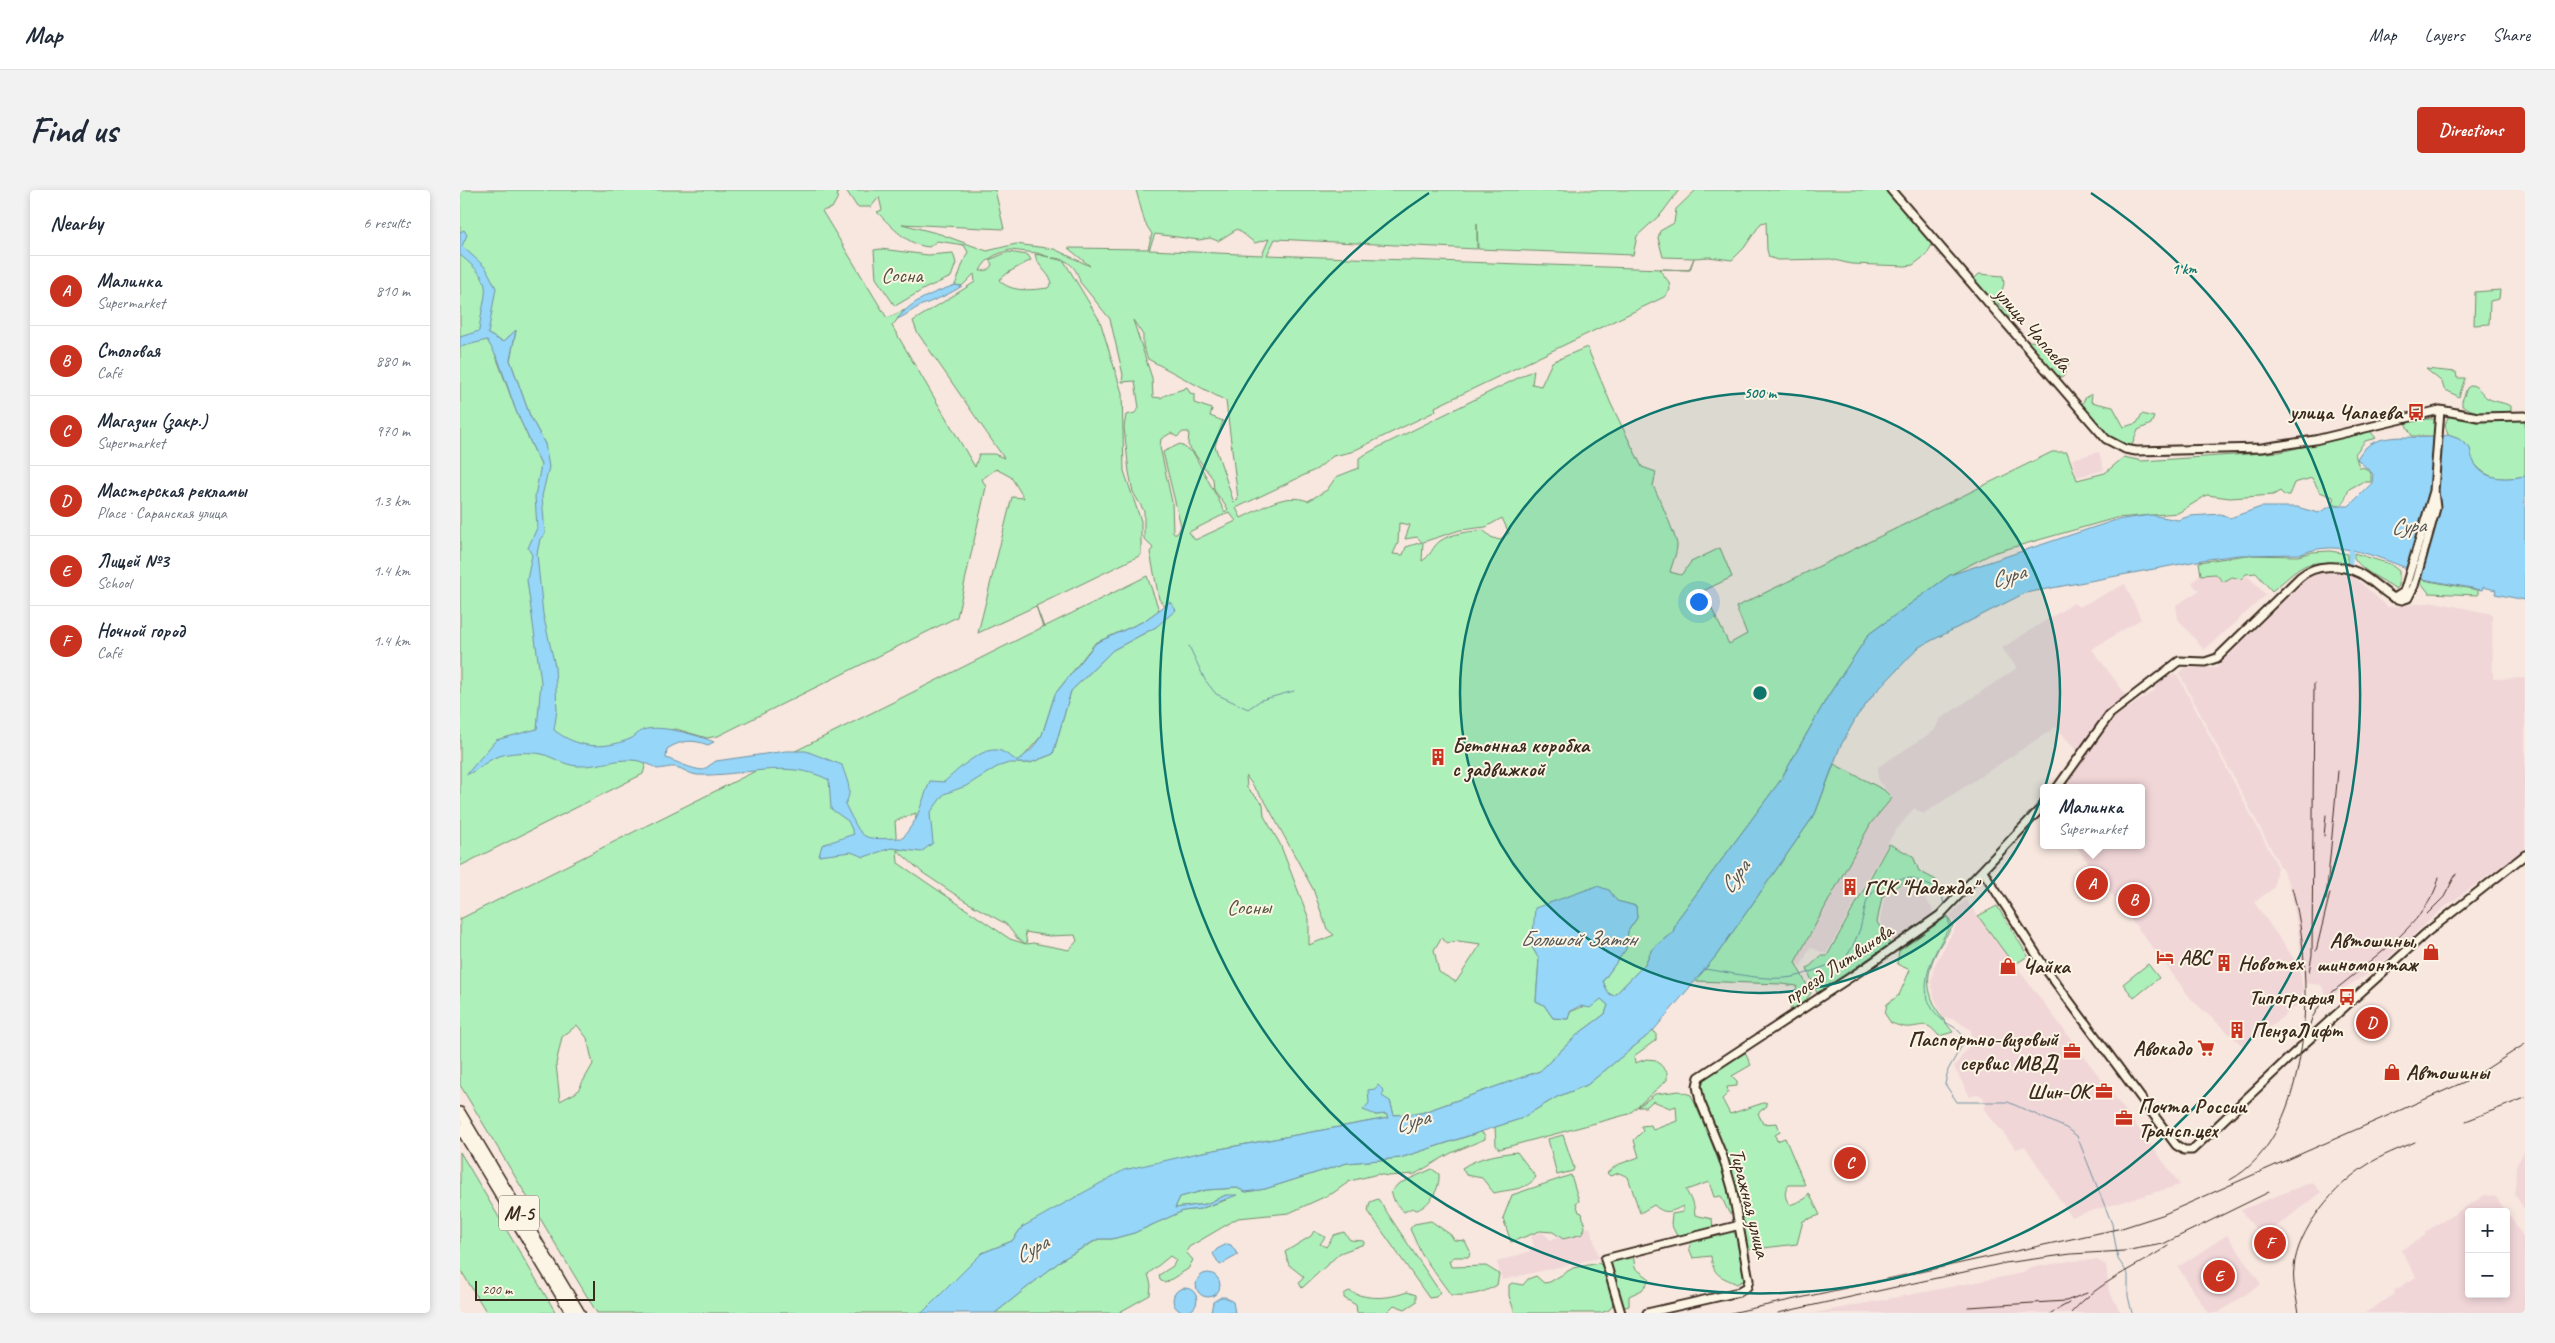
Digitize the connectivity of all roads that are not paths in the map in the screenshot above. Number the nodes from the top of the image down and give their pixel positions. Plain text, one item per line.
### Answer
1 (1892, 190) edge
2 (2440, 410) junction
3 (2525, 416) edge
4 (2434, 491) junction
5 (2391, 596) junction
6 (2060, 784) edge
7 (2040, 809) edge
8 (2525, 854) edge
9 (1983, 871) junction
10 (1703, 1073) joint
11 (460, 1112) edge
12 (460, 1128) edge
13 (1740, 1225) junction
14 (571, 1313) edge
15 (580, 1313) edge
16 (1621, 1313) edge
17 (1647, 1313) edge

1 - 2 main road, улица Чапаева
2 - 3 main road, улица Чапаева
2 - 4 main road
4 - 5 main road
4 - 5 main road
5 - 6 main road
7 - 9 main road, проезд Литвинова
8 - 9 main road
9 - 10 main road, проезд Литвинова
10 - 13 main road, Тиражная улица
11 - 15 highway, М-5
12 - 14 highway, М-5
13 - 16 main road
13 - 17 main road, Тиражная улица

